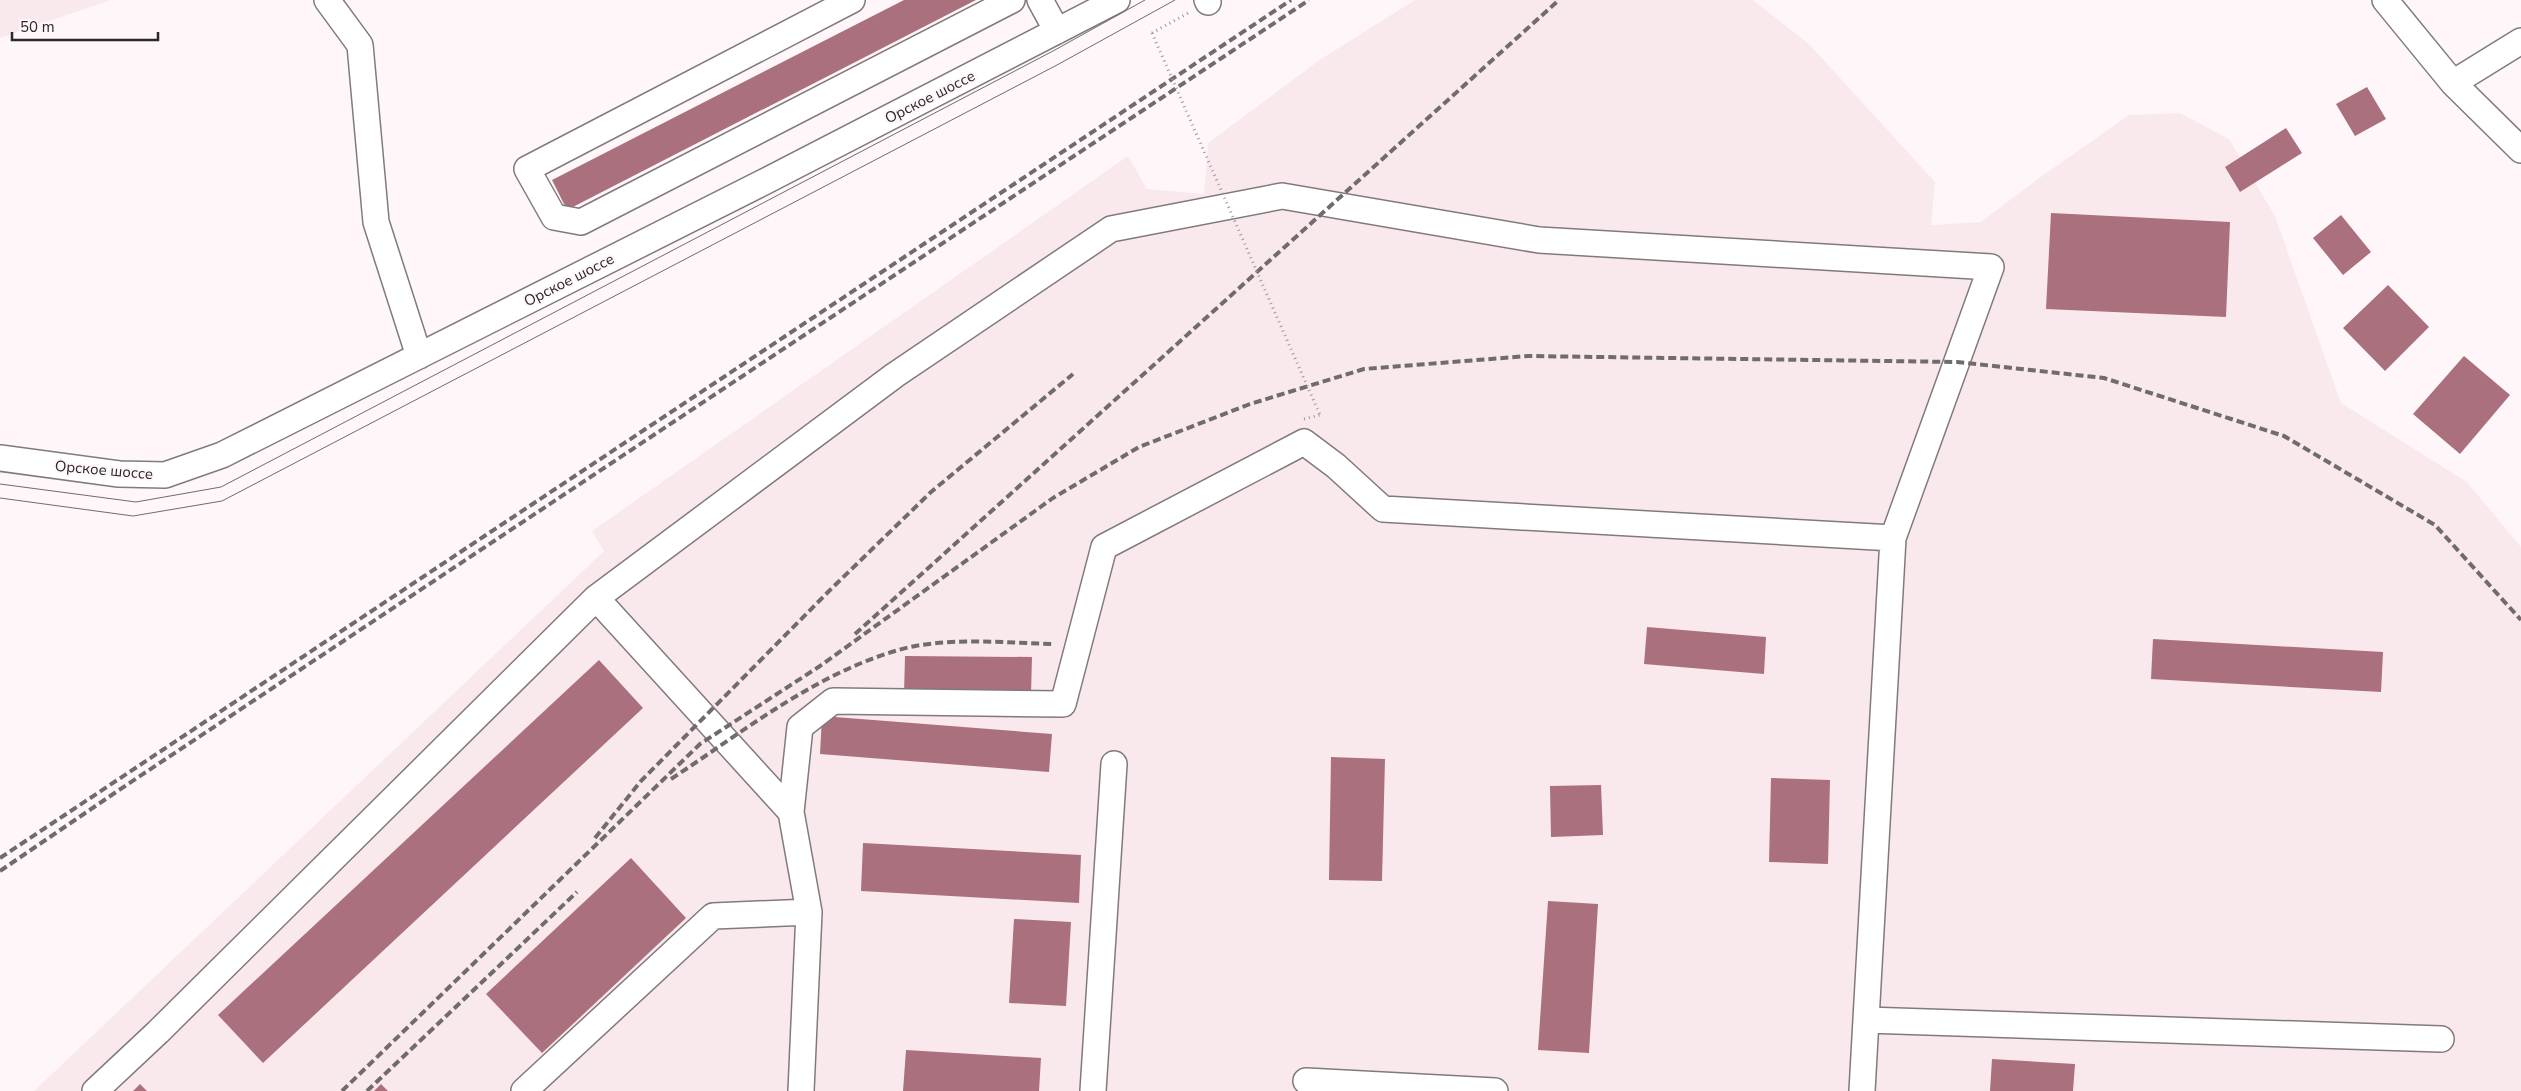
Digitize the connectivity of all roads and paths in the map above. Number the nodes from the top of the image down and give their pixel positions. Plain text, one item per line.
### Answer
1 (327, 0) edge
2 (852, 0) edge
3 (1012, 0) edge
4 (1040, 0) edge
5 (1117, 0) edge
6 (2385, 0) edge
7 (1208, 1) edge
8 (1057, 31) junction
9 (2521, 41) edge
10 (2453, 83) junction
11 (2521, 150) edge
12 (419, 356) junction
13 (1320, 415) dead end
14 (0, 458) edge
15 (1893, 538) junction
16 (596, 598) junction
17 (1114, 764) dead end
18 (791, 812) junction
19 (808, 912) junction
20 (1866, 1020) junction
21 (2441, 1039) dead end
22 (1306, 1081) dead end
23 (95, 1091) edge
24 (524, 1091) edge
25 (801, 1091) edge
26 (1093, 1091) edge
27 (1495, 1091) edge
28 (1862, 1091) edge

1 - 12 street
2 - 3 street
4 - 8 street
5 - 8 street, Орское шоссе
6 - 10 street
7 - 13 path, bridge
8 - 12 street, Орское шоссе
9 - 10 street
10 - 11 street
12 - 14 street, Орское шоссе
15 - 16 street
15 - 18 street
15 - 20 street
16 - 18 street
16 - 23 street
17 - 26 street
18 - 19 street
19 - 24 street
19 - 25 street
20 - 21 street
20 - 28 street
22 - 27 street

